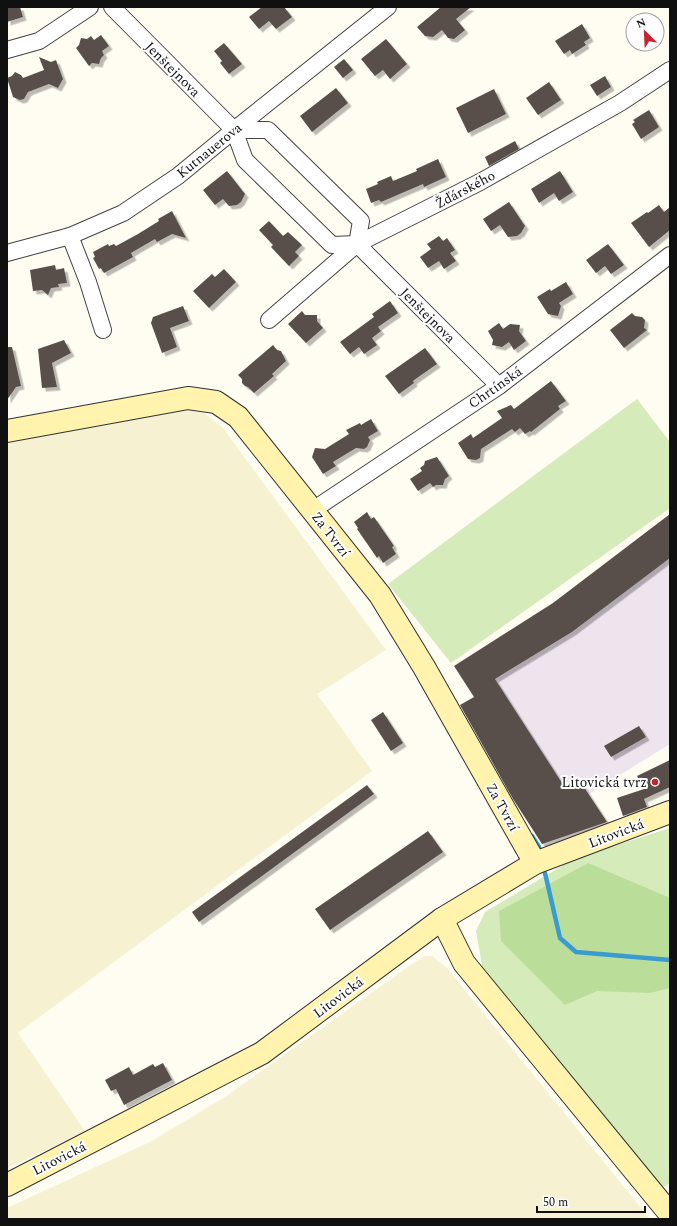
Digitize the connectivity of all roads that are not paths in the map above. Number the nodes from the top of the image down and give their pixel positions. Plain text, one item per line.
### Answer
1 (90, 7) edge
2 (112, 7) edge
3 (388, 7) edge
4 (7, 50) edge
5 (670, 70) edge
6 (234, 130) junction
7 (70, 236) junction
8 (357, 244) junction
9 (7, 253) edge
10 (670, 255) edge
11 (269, 320) dead end
12 (103, 330) dead end
13 (499, 386) junction
14 (7, 431) edge
15 (312, 510) junction
16 (670, 812) edge
17 (535, 863) junction
18 (442, 919) junction
19 (7, 1185) edge
20 (670, 1214) edge

1 - 4 street
2 - 6 street, Jenštejnova
3 - 6 street, Kutnauerova
5 - 8 street, Žďárského
6 - 7 street, Kutnauerova
6 - 8 street, Jenštejnova
6 - 8 street
7 - 9 street, Kutnauerova
7 - 12 street
8 - 11 street, Žďárského
8 - 13 street, Jenštejnova
10 - 13 street, Chrtínská
13 - 15 street, Chrtínská
14 - 15 street, Za Tvrzí
15 - 17 street, Za Tvrzí
16 - 17 street, Litovická
17 - 18 street, Litovická
18 - 19 street, Litovická
18 - 20 street

